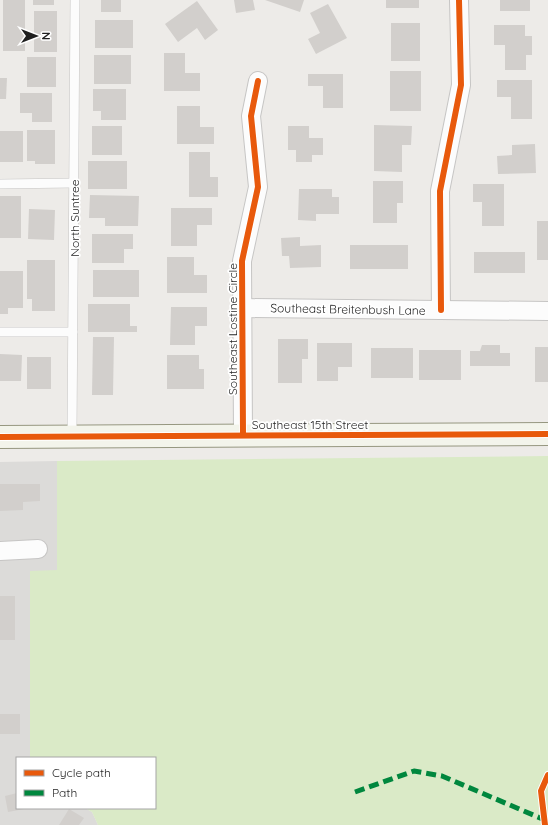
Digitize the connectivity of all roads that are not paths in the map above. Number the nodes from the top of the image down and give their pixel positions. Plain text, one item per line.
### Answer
1 (75, 0) edge
2 (459, 0) edge
3 (258, 81) dead end
4 (0, 184) edge
5 (74, 184) junction
6 (243, 308) junction
7 (441, 310) junction
8 (548, 311) edge
9 (0, 332) edge
10 (73, 332) junction
11 (548, 434) edge
12 (243, 435) junction
13 (72, 436) junction
14 (0, 437) edge
15 (38, 549) dead end
16 (0, 551) edge

1 - 5 lane, North Suntree
2 - 7 street
3 - 6 street, Southeast Lostine Circle
4 - 5 lane
5 - 10 lane, North Suntree
6 - 7 street, Southeast Breitenbush Lane
6 - 12 street, Southeast Lostine Circle
7 - 8 street, Southeast Breitenbush Lane
9 - 10 lane
10 - 13 lane, North Suntree
11 - 12 main road, Southeast 15th Street
12 - 13 main road, Southeast 15th Street
13 - 14 main road, Southeast 15th Street
15 - 16 street

